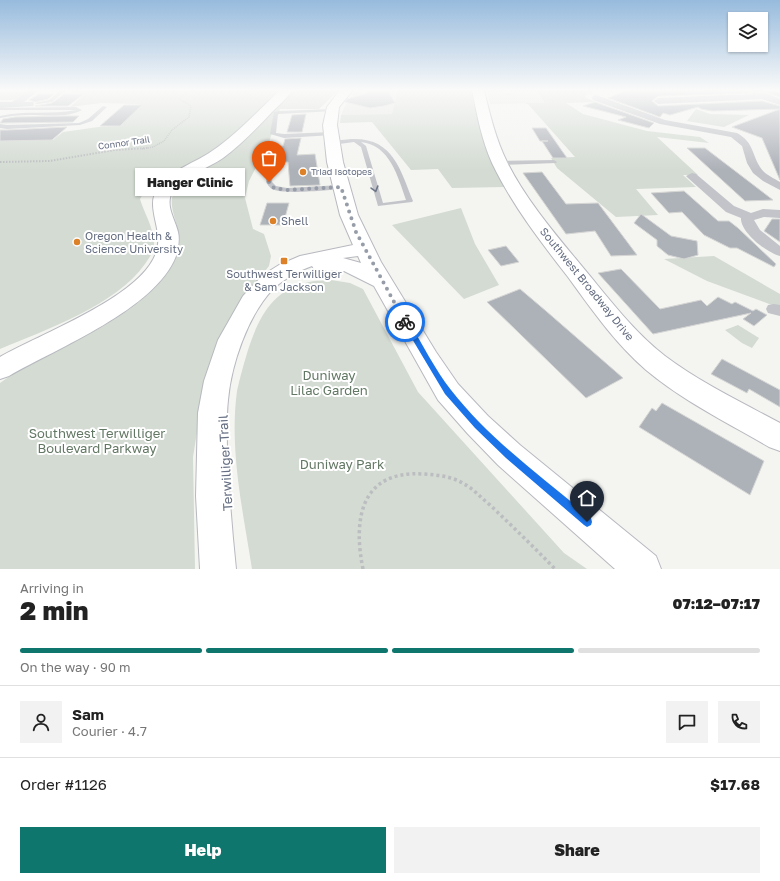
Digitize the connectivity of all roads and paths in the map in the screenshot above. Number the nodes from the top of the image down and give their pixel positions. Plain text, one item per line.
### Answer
1 (81, 117) edge
2 (94, 117) edge
3 (189, 117) edge
4 (259, 117) edge
5 (275, 117) edge
6 (331, 117) edge
7 (484, 117) edge
8 (648, 117) edge
9 (0, 126) edge
10 (72, 126) junction
11 (331, 139) junction
12 (356, 141) junction
13 (0, 162) edge
14 (554, 162) dead end
15 (501, 163) junction
16 (270, 171) dead end
17 (692, 176) dead end
18 (341, 187) junction
19 (780, 187) edge
20 (780, 214) edge
21 (750, 217) junction
22 (364, 249) junction
23 (780, 252) edge
24 (282, 271) junction
25 (382, 281) junction
26 (0, 369) edge
27 (780, 438) edge
28 (218, 569) edge
29 (363, 569) edge
30 (555, 569) edge
31 (643, 569) edge

1 - 10 lane
2 - 10 lane
3 - 13 path, Connor Trail
4 - 26 street
5 - 11 lane
6 - 11 street
7 - 15 street, Southwest Broadway Drive
8 - 19 street
9 - 10 lane
11 - 12 lane
11 - 18 street
12 -> 12 lane
14 - 15 lane
15 - 27 street, Southwest Broadway Drive
16 - 18 lane
17 - 21 street
18 - 22 street
20 - 21 street
21 - 23 street
22 - 24 street
22 - 25 street
24 - 25 street
24 - 28 street
25 - 31 street
29 - 30 path

